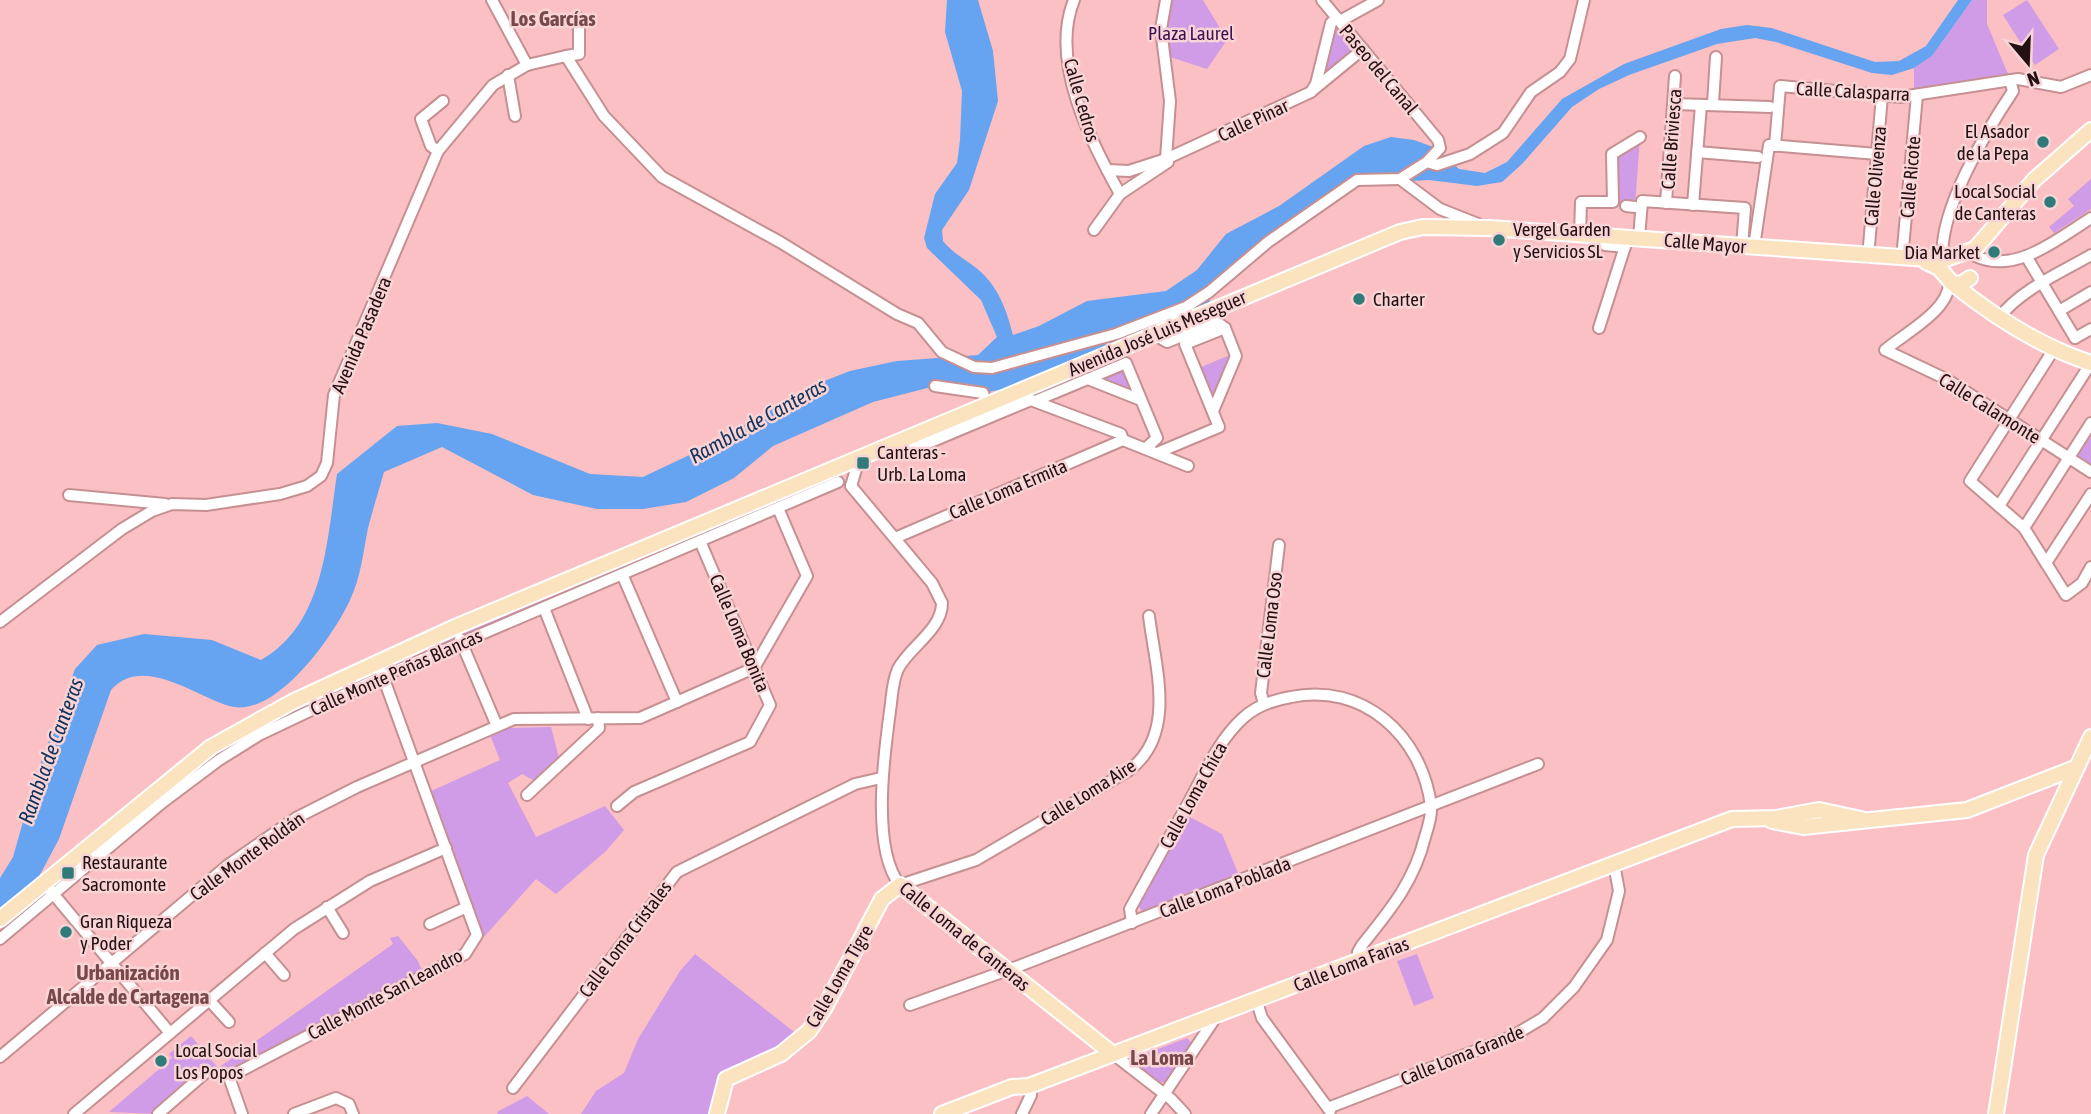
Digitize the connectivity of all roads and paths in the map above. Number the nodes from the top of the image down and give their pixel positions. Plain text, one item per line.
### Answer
1 (493, 0) edge
2 (1074, 0) edge
3 (1166, 0) edge
4 (1322, 0) edge
5 (1378, 0) edge
6 (1584, 0) edge
7 (579, 18) dead end
8 (1339, 20) junction
9 (1363, 49) junction
10 (566, 56) junction
11 (1716, 57) dead end
12 (527, 65) junction
13 (508, 75) junction
14 (2091, 75) edge
15 (1675, 76) dead end
16 (2010, 80) junction
17 (1311, 92) junction
18 (1917, 95) junction
19 (1882, 96) junction
20 (443, 102) dead end
21 (1713, 103) junction
22 (1674, 104) junction
23 (1701, 105) junction
24 (1770, 107) dead end
25 (515, 116) dead end
26 (2091, 130) edge
27 (1640, 137) dead end
28 (1772, 146) junction
29 (1194, 147) junction
30 (438, 151) junction
31 (1697, 152) junction
32 (1877, 154) junction
33 (1758, 157) dead end
34 (1166, 159) junction
35 (1427, 162) junction
36 (1107, 170) junction
37 (1400, 178) junction
38 (1120, 194) junction
39 (1666, 203) junction
40 (1693, 205) junction
41 (2091, 218) edge
42 (1489, 228) junction
43 (1094, 230) dead end
44 (1580, 234) junction
45 (1631, 241) junction
46 (1605, 245) dead end
47 (1748, 247) junction
48 (2026, 256) junction
49 (2091, 256) edge
50 (1868, 257) junction
51 (1951, 258) junction
52 (1902, 259) junction
53 (1921, 260) junction
54 (1974, 262) junction
55 (1948, 280) junction
56 (2043, 284) junction
57 (2091, 292) edge
58 (1972, 299) junction
59 (2059, 311) junction
60 (2000, 317) junction
61 (1221, 325) junction
62 (1599, 328) dead end
63 (2091, 329) edge
64 (1153, 334) junction
65 (2076, 338) junction
66 (2054, 349) junction
67 (2069, 355) junction
68 (2091, 363) edge
69 (1088, 379) junction
70 (935, 386) dead end
71 (1029, 397) junction
72 (1141, 400) junction
73 (987, 404) junction
74 (1213, 411) junction
75 (2009, 420) junction
76 (2091, 423) edge
77 (1122, 440) junction
78 (2041, 440) junction
79 (1152, 450) junction
80 (902, 454) dead end
81 (2069, 458) junction
82 (855, 459) junction
83 (1188, 466) dead end
84 (2091, 472) edge
85 (835, 475) junction
86 (851, 486) junction
87 (2091, 494) edge
88 (69, 495) dead end
89 (172, 504) junction
90 (1999, 506) junction
91 (778, 508) junction
92 (2024, 528) junction
93 (894, 538) junction
94 (700, 541) junction
95 (1279, 545) dead end
96 (2046, 563) junction
97 (2091, 567) edge
98 (622, 574) junction
99 (544, 608) junction
100 (1149, 616) dead end
101 (0, 622) edge
102 (455, 627) junction
103 (462, 643) junction
104 (377, 662) junction
105 (754, 668) junction
106 (383, 677) junction
107 (677, 702) junction
108 (1264, 704) junction
109 (593, 718) junction
110 (498, 726) junction
111 (2091, 737) edge
112 (415, 762) junction
113 (1538, 764) dead end
114 (2075, 768) junction
115 (881, 778) junction
116 (527, 795) dead end
117 (617, 806) dead end
118 (1431, 806) junction
119 (446, 848) junction
120 (1614, 864) junction
121 (900, 885) junction
122 (49, 889) junction
123 (327, 907) junction
124 (467, 907) junction
125 (6, 915) edge
126 (1132, 923) junction
127 (430, 924) dead end
128 (344, 933) dead end
129 (0, 939) edge
130 (265, 953) junction
131 (1360, 960) junction
132 (111, 963) junction
133 (1004, 969) junction
134 (284, 975) dead end
135 (1256, 999) junction
136 (209, 1000) junction
137 (910, 1005) dead end
138 (1218, 1014) junction
139 (229, 1022) dead end
140 (1182, 1028) junction
141 (170, 1033) junction
142 (1199, 1044) junction
143 (1113, 1054) junction
144 (0, 1057) edge
145 (204, 1074) dead end
146 (1029, 1086) junction
147 (513, 1088) dead end
148 (1165, 1094) junction
149 (1328, 1111) edge
150 (74, 1114) edge
151 (158, 1114) edge
152 (242, 1114) edge
153 (294, 1114) edge
154 (353, 1114) edge
155 (717, 1114) edge
156 (942, 1114) edge
157 (1022, 1114) edge
158 (1152, 1114) edge
159 (1185, 1114) edge
160 (1996, 1114) edge

1 - 12 street
2 - 36 street, Calle Cedros
3 - 34 street
4 - 8 street, Paseo del Canal
5 - 8 street
6 - 35 street
7 - 10 street
8 - 9 street, Paseo del Canal
8 - 17 street, Calle Pinar
9 - 17 street, Calle Pinar
9 - 35 street, Paseo del Canal
10 - 12 street, Avenida Pasadera
10 - 37 street
11 - 21 street
12 - 13 street, Avenida Pasadera
13 - 25 street
13 - 30 street, Avenida Pasadera
14 - 16 street, Calle Calasparra
15 - 22 street, Calle Briviesca
16 - 18 street, Calle Calasparra
16 - 51 street
17 - 29 street, Calle Pinar
18 - 19 street, Calle Calasparra
18 - 52 street, Calle Ricote
19 - 28 street, Calle Calasparra
19 - 32 street, Calle Olivenza
20 - 30 street
21 - 23 street
21 - 24 street
22 - 23 street
22 - 39 street, Calle Briviesca
23 - 31 street
26 - 54 main road
27 - 44 street
28 - 32 street
28 - 47 street
29 - 34 street, Calle Pinar
29 - 38 street, Calle Pinar
30 - 89 street, Avenida Pasadera
31 - 33 street
31 - 40 street
32 - 50 street, Calle Olivenza
34 - 36 street, Calle Pinar
35 - 37 street
36 - 38 street, Calle Cedros
37 - 42 street
38 - 43 street, Calle Pinar
39 - 40 street
39 - 45 street
40 - 47 street
41 - 48 street
42 - 44 main road, Calle Mayor
42 - 64 main road, Avenida José Luis Meseguer
44 - 45 main road, Calle Mayor
45 - 46 street
45 - 47 main road, Calle Mayor
45 - 62 street
47 - 50 main road, Calle Mayor
48 - 54 street
48 - 56 street
49 - 56 street
50 - 52 main road, Calle Mayor
51 - 53 main road, Calle Mayor
51 - 54 main road
51 - 54 main road
51 - 55 main road
52 - 53 main road, Calle Mayor
53 - 55 main road
54 - 55 main road
54 - 58 main road
55 - 58 main road
55 - 75 street, Calle Calamonte
56 - 59 street
56 - 60 street
57 - 59 street
58 - 60 main road
59 - 65 street
60 - 66 main road
61 - 64 street
61 - 74 street
61 - 74 street
63 - 65 street
64 - 71 main road, Avenida José Luis Meseguer
65 - 67 street
66 - 67 main road
66 - 75 street
67 - 68 main road
68 - 78 street
69 - 71 street
69 - 72 street
69 - 72 street
70 - 73 street
71 - 73 main road, Avenida José Luis Meseguer
71 - 77 street
71 - 80 street
72 - 79 street
73 - 82 main road, Avenida José Luis Meseguer
74 - 79 street
75 - 78 street, Calle Calamonte
75 - 90 street
76 - 81 street
77 - 79 street
77 - 93 street, Calle Loma Ermita
78 - 81 street, Calle Calamonte
78 - 90 street
79 - 83 street
81 - 84 street, Calle Calamonte
81 - 92 street
82 - 85 main road, Avenida José Luis Meseguer
82 - 86 street
85 - 86 street
85 - 91 street, Calle Monte Peñas Blancas
85 - 102 main road, Calle Monte Peñas Blancas
86 - 93 street, Calle Loma de Canteras
87 - 96 street
88 - 89 street
89 - 101 street, Avenida Pasadera
90 - 92 street
91 - 94 street, Calle Monte Peñas Blancas
91 - 105 street
92 - 96 street
93 - 115 street, Calle Loma de Canteras
94 - 98 street, Calle Monte Peñas Blancas
94 - 105 street, Calle Loma Bonita
95 - 108 street, Calle Loma Oso
96 - 97 street
98 - 99 street, Calle Monte Peñas Blancas
98 - 107 street
99 - 103 street, Calle Monte Peñas Blancas
99 - 109 street
100 - 121 street, Calle Loma Aire
102 - 103 street
102 - 104 main road, Calle Monte Peñas Blancas
103 - 106 street, Calle Monte Peñas Blancas
103 - 110 street
104 - 106 street, Calle Monte San Leandro
104 - 122 main road, Calle Monte Peñas Blancas
105 - 107 street, Calle Monte Roldán
105 - 117 street, Calle Loma Bonita
106 - 112 street, Calle Monte San Leandro
106 - 122 street, Calle Monte Peñas Blancas
107 - 109 street, Calle Monte Roldán
108 - 118 street, Calle Loma Chica
108 - 126 street, Calle Loma Chica
109 - 110 street, Calle Monte Roldán
109 - 116 street
110 - 112 street, Calle Monte Roldán
111 - 114 main road
112 - 119 street, Calle Monte San Leandro
112 - 132 street, Calle Monte Roldán
113 - 118 street, Calle Loma Poblada
114 - 120 main road, Calle Loma Farias
114 - 160 main road
115 - 121 street, Calle Loma de Canteras
115 - 147 street, Calle Loma Cristales
118 - 126 street, Calle Loma Poblada
118 - 131 street
119 - 123 street
119 - 124 street, Calle Monte San Leandro
120 - 131 main road, Calle Loma Farias
120 - 149 street, Calle Loma Grande
121 - 133 main road, Calle Loma de Canteras
121 - 155 main road, Calle Loma Tigre
122 - 125 main road, Calle Monte Peñas Blancas
122 - 129 street, Calle Monte Peñas Blancas
122 - 132 street
123 - 128 street
123 - 130 street
124 - 127 street
124 - 152 street, Calle Monte San Leandro
126 - 133 street, Calle Loma Poblada
130 - 134 street
130 - 136 street
131 - 135 main road, Calle Loma Farias
132 - 141 street
132 - 144 street, Calle Monte Roldán
133 - 137 street, Calle Loma Poblada
133 - 143 main road, Calle Loma de Canteras
135 - 138 main road, Calle Loma Farias
135 - 149 street
136 - 139 street
136 - 141 street
138 - 140 main road, Calle Loma Farias
138 - 142 street
140 - 142 street
140 - 143 main road, Calle Loma Farias
141 - 150 street
142 - 148 street
143 - 146 main road, Calle Loma Farias
143 - 148 street, Calle Loma de Canteras
145 - 151 street
146 - 156 main road, Calle Loma Farias
146 - 157 street
148 - 158 street
148 - 159 street, Calle Loma de Canteras
153 - 154 street

